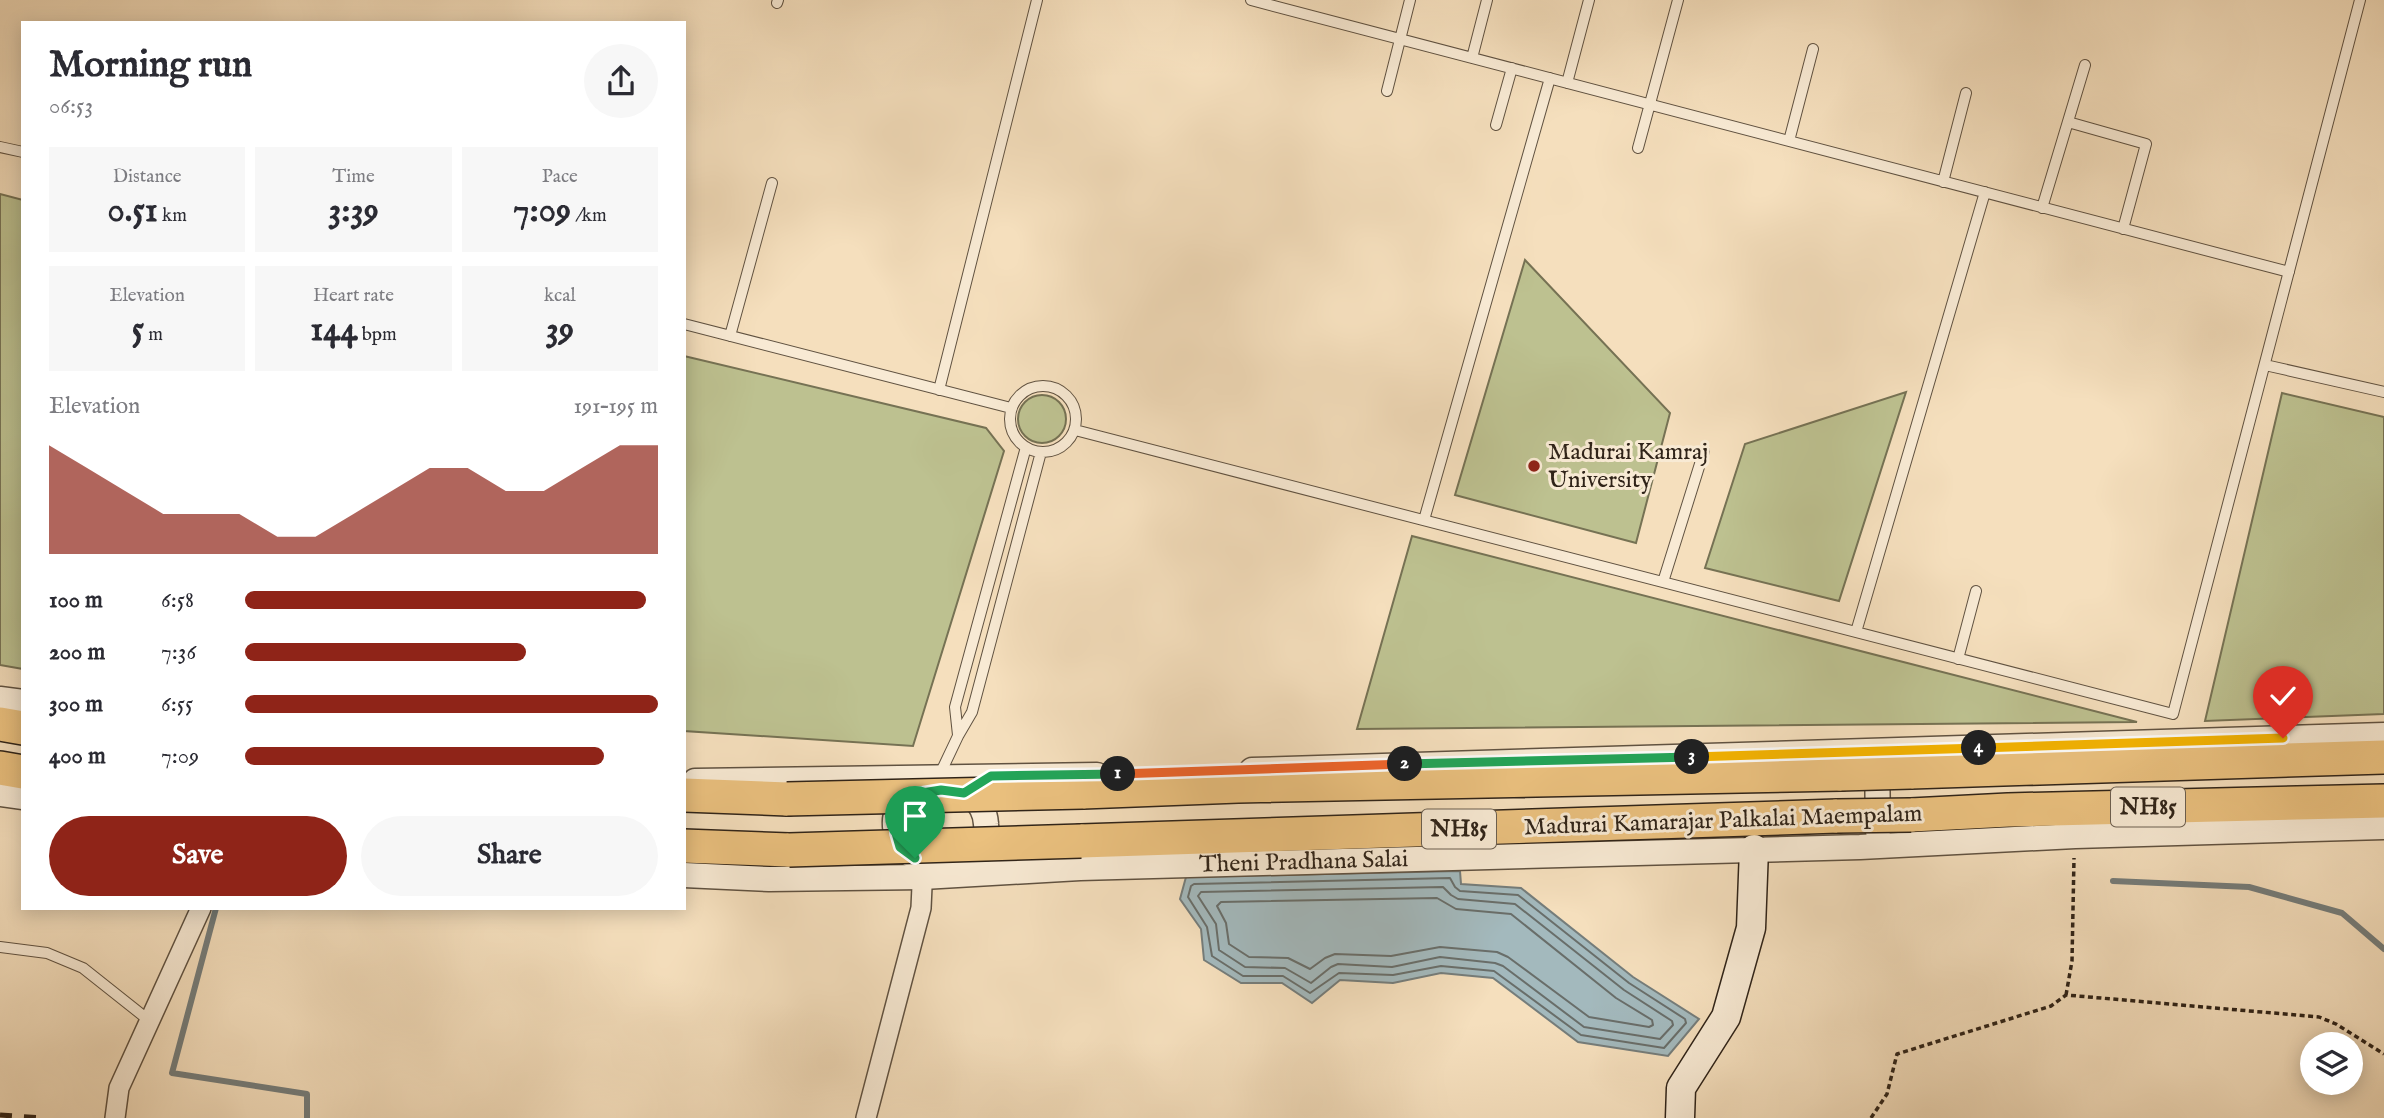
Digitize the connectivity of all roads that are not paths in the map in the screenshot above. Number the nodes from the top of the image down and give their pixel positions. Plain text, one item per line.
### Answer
1 (1037, 0) edge
2 (1251, 0) edge
3 (1300, 0) edge
4 (1410, 0) edge
5 (1487, 0) edge
6 (1589, 0) edge
7 (1678, 0) edge
8 (2361, 0) edge
9 (1273, 3) edge
10 (1296, 12) junction
11 (1400, 39) junction
12 (1813, 49) dead end
13 (1472, 58) junction
14 (2085, 65) dead end
15 (1512, 68) junction
16 (1549, 78) junction
17 (1567, 83) junction
18 (1387, 91) dead end
19 (1966, 93) dead end
20 (1650, 105) junction
21 (2068, 122) junction
22 (1496, 125) dead end
23 (1789, 141) junction
24 (0, 146) edge
25 (1638, 148) dead end
26 (21, 151) edge
27 (1943, 181) junction
28 (772, 183) dead end
29 (1985, 192) junction
30 (2042, 208) junction
31 (2123, 229) junction
32 (2289, 272) junction
33 (686, 325) edge
34 (730, 336) junction
35 (2265, 365) junction
36 (939, 390) junction
37 (2384, 392) edge
38 (1011, 408) junction
39 (1075, 430) junction
40 (1026, 447) junction
41 (1704, 451) dead end
42 (1041, 452) junction
43 (1423, 520) junction
44 (1663, 582) junction
45 (1976, 591) dead end
46 (1856, 632) junction
47 (1958, 659) junction
48 (0, 699) edge
49 (21, 702) edge
50 (0, 724) edge
51 (21, 728) edge
52 (2384, 735) edge
53 (958, 736) junction
54 (1877, 751) junction
55 (2384, 757) edge
56 (0, 768) edge
57 (21, 772) edge
58 (882, 778) junction
59 (686, 781) edge
60 (948, 787) junction
61 (0, 794) edge
62 (916, 794) junction
63 (686, 795) edge
64 (21, 797) edge
65 (2384, 801) edge
66 (2384, 827) edge
67 (686, 846) edge
68 (1879, 846) junction
69 (1754, 849) junction
70 (966, 858) junction
71 (915, 860) junction
72 (998, 873) junction
73 (686, 875) edge
74 (200, 910) edge
75 (0, 947) edge
76 (151, 1022) junction
77 (115, 1118) edge
78 (866, 1118) edge
79 (1679, 1118) edge

1 - 36 lane
2 - 9 lane
3 - 10 lane
4 - 11 lane
5 - 13 lane
6 - 17 lane
7 - 20 lane
8 - 32 lane
9 - 10 lane
10 - 11 lane
11 - 13 lane
11 - 18 lane
12 - 23 lane
13 - 15 lane
14 - 21 lane
15 - 16 lane
15 - 22 lane
16 - 17 lane
16 - 43 lane
17 - 20 lane
19 - 27 lane
20 - 23 lane
20 - 25 lane
21 - 30 lane
21 - 31 lane
23 - 27 lane
24 - 26 lane
27 - 29 lane
28 - 34 lane
29 - 30 lane
29 - 46 lane
30 - 31 lane
31 - 32 lane
32 - 35 lane
33 - 34 lane
34 - 36 lane
35 - 37 lane
35 - 47 lane
36 - 38 lane
38 - 39 lane
38 - 40 lane
39 - 42 lane
39 - 43 lane
40 - 42 lane
40 - 53 lane
41 - 44 lane
42 - 53 lane
43 - 44 lane
44 - 46 lane
45 - 47 lane
46 - 47 lane
48 - 49 street
50 - 51 highway
52 - 54 street
53 - 60 lane
54 - 60 street
54 - 68 street
55 - 63 highway, Madurai Kamarajar Palkalai Maempalam / NH85, bridge
56 - 57 highway
58 - 59 street
58 - 60 street
58 - 62 street
60 - 62 street
60 - 70 street
61 - 64 street
62 - 71 street
65 - 71 highway, Madurai Kamarajar Palkalai Maempalam / NH85, bridge
66 - 68 street, Theni Pradhana Salai / NH85
67 - 71 highway, Madurai Kamarajar Palkalai Maempalam / NH85, bridge
68 - 69 street, Theni Pradhana Salai / NH85
69 - 72 street, Theni Pradhana Salai / NH85
69 - 79 main road
70 - 71 street
70 - 72 street
71 - 72 street, Theni Pradhana Salai / NH85
71 - 73 street, Theni Pradhana Salai / NH85
71 - 78 street
74 - 76 street
75 - 76 lane
76 - 77 street

